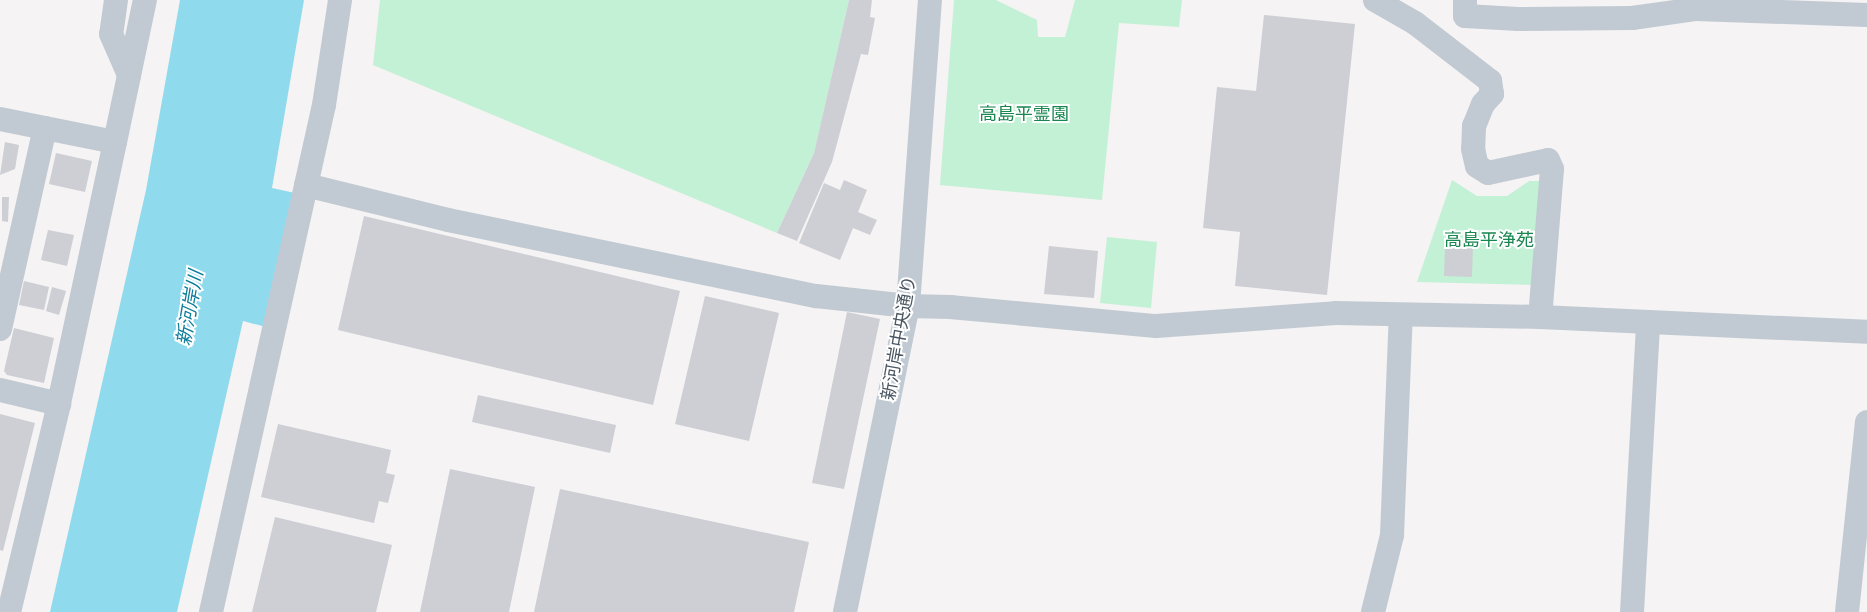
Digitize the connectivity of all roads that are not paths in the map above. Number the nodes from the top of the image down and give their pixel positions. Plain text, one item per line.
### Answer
1 (116, 0) edge
2 (145, 0) edge
3 (340, 0) edge
4 (930, 0) edge
5 (1375, 0) edge
6 (1464, 0) edge
7 (1695, 4) edge
8 (1867, 15) edge
9 (129, 75) junction
10 (0, 119) edge
11 (45, 128) junction
12 (115, 142) junction
13 (306, 186) junction
14 (9, 250) edge
15 (908, 306) junction
16 (1402, 315) junction
17 (1540, 317) junction
18 (1648, 324) junction
19 (0, 329) edge
20 (1867, 332) edge
21 (0, 390) edge
22 (59, 404) junction
23 (1867, 422) edge
24 (9, 612) edge
25 (211, 612) edge
26 (844, 612) edge
27 (1373, 612) edge
28 (1632, 612) edge
29 (1847, 612) edge

1 - 9 street
2 - 9 street
3 - 13 street
4 - 15 street, 新河岸中央通り
5 - 17 street
6 - 7 street
7 - 8 street
9 - 12 street
10 - 11 street
11 - 12 street
11 - 14 street
12 - 22 street
13 - 15 street
13 - 25 street
14 - 19 street
15 - 16 street
15 - 26 street, 新河岸中央通り
16 - 17 street
16 - 27 street
17 - 18 street
18 - 20 street
18 - 28 street
21 - 22 street
22 - 24 street
23 - 29 street

